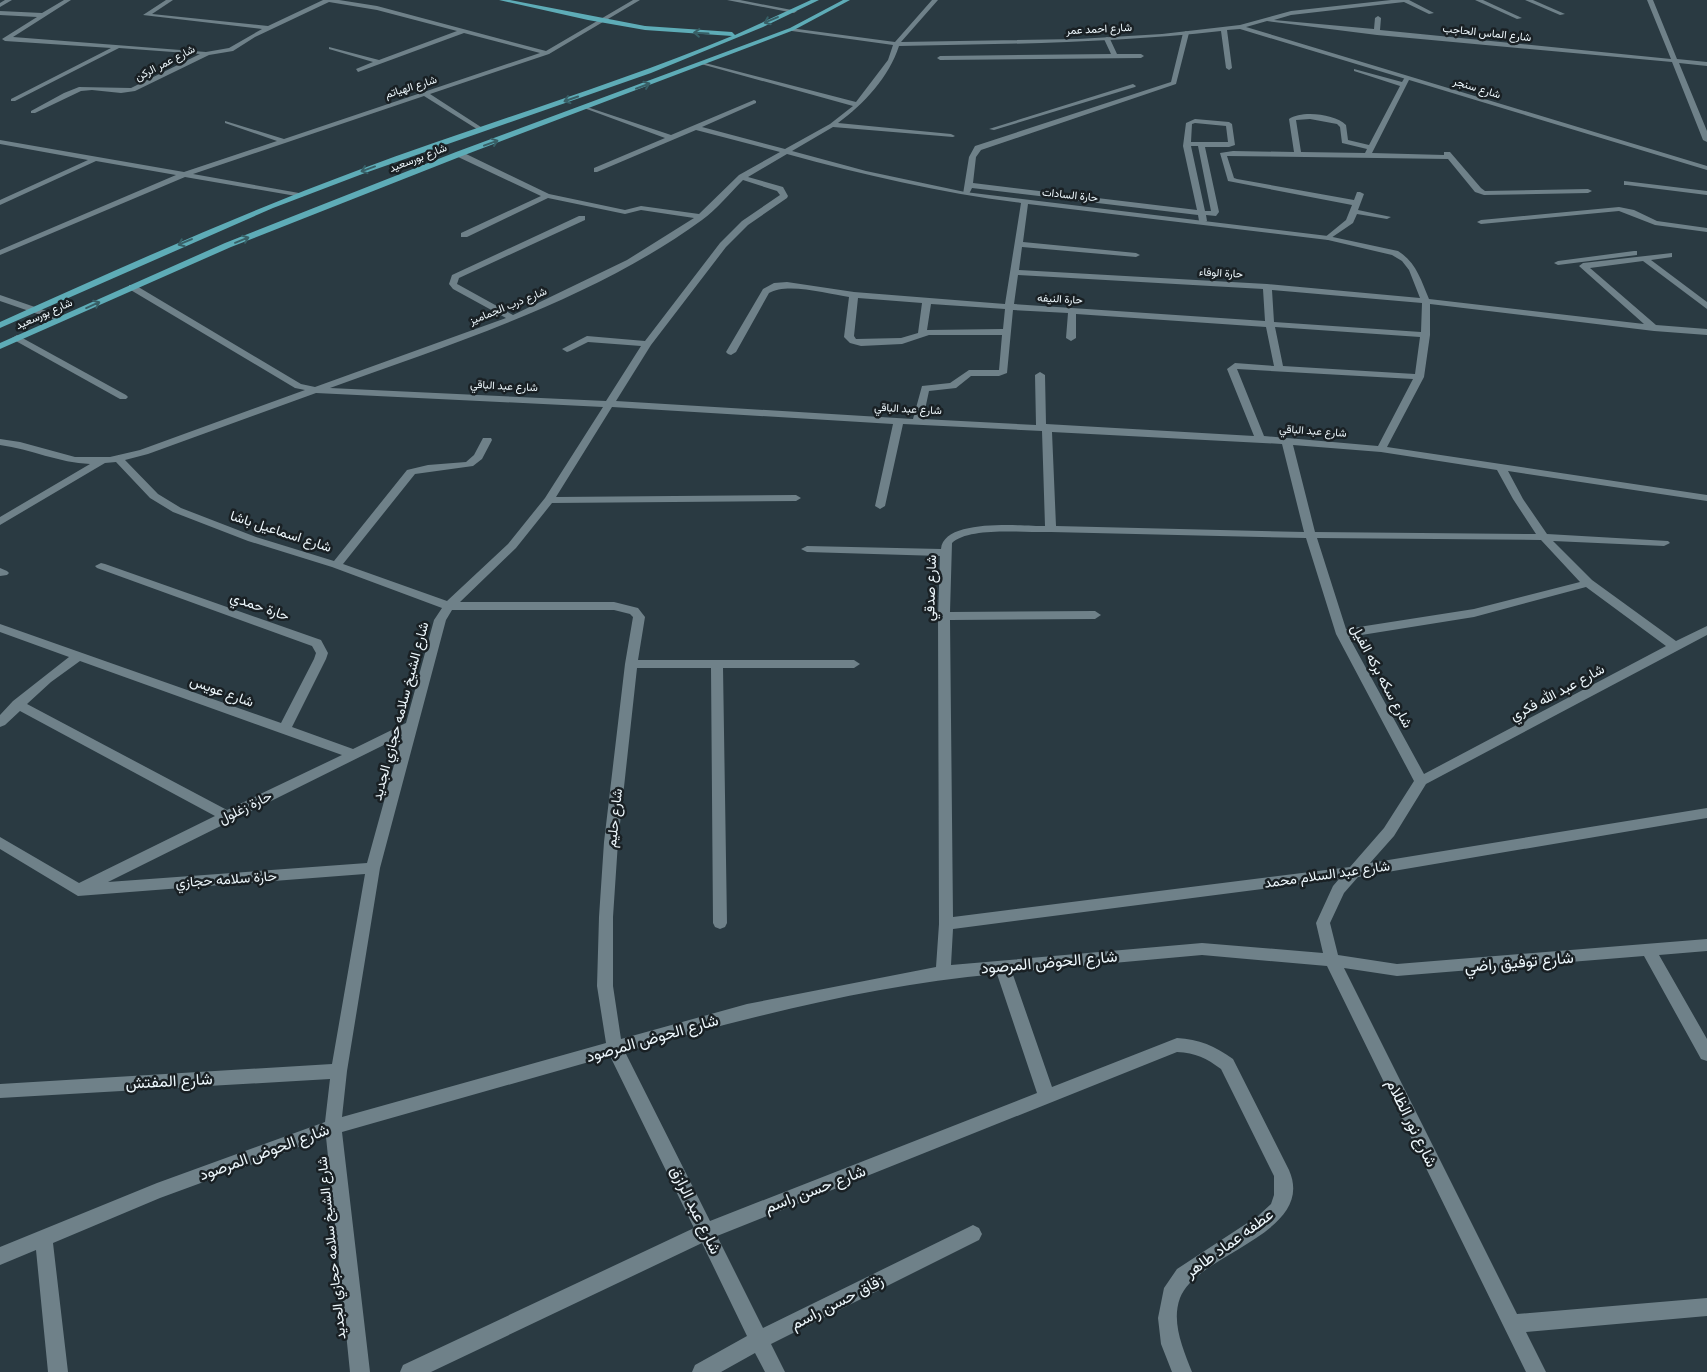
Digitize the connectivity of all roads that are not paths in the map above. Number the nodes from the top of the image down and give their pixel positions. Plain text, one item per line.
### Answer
1 (9, 0) edge
2 (68, 0) edge
3 (170, 0) edge
4 (329, 0) edge
5 (502, 0) edge
6 (637, 0) edge
7 (730, 0) edge
8 (816, 0) edge
9 (848, 0) edge
10 (935, 0) edge
11 (1405, 0) edge
12 (1478, 0) edge
13 (1528, 0) edge
14 (1650, 0) edge
15 (1374, 2) edge
16 (0, 5) edge
17 (794, 10) junction
18 (0, 13) edge
19 (1432, 13) dead end
20 (1562, 14) dead end
21 (42, 16) junction
22 (1378, 18) dead end
23 (1519, 18) dead end
24 (603, 21) junction
25 (1265, 21) junction
26 (1240, 27) junction
27 (268, 28) junction
28 (792, 29) junction
29 (1224, 29) junction
30 (9, 30) dead end
31 (662, 30) junction
32 (18, 31) junction
33 (463, 31) junction
34 (1186, 33) junction
35 (1377, 33) junction
36 (740, 34) junction
37 (1107, 39) junction
38 (3, 40) edge
39 (685, 40) dead end
40 (896, 44) junction
41 (118, 46) junction
42 (331, 48) dead end
43 (694, 49) junction
44 (208, 52) junction
45 (546, 53) junction
46 (1115, 56) junction
47 (1141, 56) dead end
48 (940, 58) dead end
49 (1674, 61) junction
50 (380, 62) junction
51 (703, 64) junction
52 (1707, 64) edge
53 (1229, 68) dead end
54 (358, 70) dead end
55 (1356, 70) dead end
56 (1405, 81) junction
57 (1133, 86) dead end
58 (1122, 89) junction
59 (425, 94) junction
60 (1140, 95) junction
61 (13, 100) dead end
62 (754, 102) dead end
63 (858, 105) junction
64 (586, 107) junction
65 (33, 112) dead end
66 (1026, 119) junction
67 (227, 122) dead end
68 (1703, 123) edge
69 (832, 125) junction
70 (695, 127) junction
71 (1046, 127) junction
72 (992, 129) dead end
73 (482, 130) junction
74 (951, 136) dead end
75 (671, 138) junction
76 (283, 140) junction
77 (1707, 140) edge
78 (0, 142) edge
79 (1187, 144) junction
80 (1201, 144) junction
81 (1370, 151) junction
82 (787, 152) junction
83 (459, 154) junction
84 (1298, 155) junction
85 (96, 159) junction
86 (1707, 168) edge
87 (597, 170) dead end
88 (183, 175) junction
89 (742, 177) junction
90 (1626, 183) dead end
91 (969, 185) junction
92 (1588, 191) dead end
93 (1571, 192) junction
94 (1707, 193) edge
95 (965, 194) junction
96 (1360, 194) dead end
97 (299, 195) junction
98 (547, 196) junction
99 (1025, 201) junction
100 (1584, 202) dead end
101 (0, 203) edge
102 (1355, 207) junction
103 (1202, 217) junction
104 (1387, 217) dead end
105 (582, 218) dead end
106 (701, 218) junction
107 (1481, 222) dead end
108 (1707, 230) edge
109 (464, 235) dead end
110 (1328, 238) junction
111 (1020, 244) junction
112 (1634, 252) dead end
113 (0, 253) edge
114 (1136, 255) dead end
115 (1669, 255) dead end
116 (1644, 258) junction
117 (1574, 261) junction
118 (1558, 263) dead end
119 (1583, 266) junction
120 (1014, 272) junction
121 (132, 287) junction
122 (1267, 287) junction
123 (854, 295) junction
124 (0, 298) edge
125 (927, 301) junction
126 (1426, 301) junction
127 (1707, 306) edge
128 (1009, 308) junction
129 (33, 310) junction
130 (1072, 311) junction
131 (513, 318) junction
132 (61, 319) junction
133 (0, 325) edge
134 (1270, 325) junction
135 (1654, 328) junction
136 (1006, 332) junction
137 (1707, 332) edge
138 (922, 333) junction
139 (1425, 336) junction
140 (18, 338) junction
141 (1070, 338) dead end
142 (647, 344) junction
143 (0, 346) edge
144 (566, 349) dead end
145 (731, 352) dead end
146 (1279, 367) junction
147 (1040, 375) dead end
148 (1419, 377) junction
149 (316, 390) junction
150 (124, 398) dead end
151 (609, 404) junction
152 (899, 421) junction
153 (917, 422) junction
154 (1044, 427) junction
155 (1260, 439) junction
156 (487, 440) dead end
157 (0, 442) edge
158 (1287, 442) junction
159 (1381, 449) junction
160 (119, 459) junction
161 (103, 461) junction
162 (1501, 467) junction
163 (796, 498) dead end
164 (1707, 498) edge
165 (549, 500) junction
166 (880, 506) dead end
167 (0, 522) edge
168 (1051, 529) junction
169 (1310, 535) junction
170 (1544, 536) junction
171 (1664, 543) dead end
172 (806, 549) dead end
173 (946, 553) junction
174 (336, 564) junction
175 (101, 566) dead end
176 (1588, 583) junction
177 (449, 606) junction
178 (1095, 615) dead end
179 (944, 616) junction
180 (0, 628) edge
181 (1707, 630) edge
182 (1342, 634) junction
183 (1674, 646) junction
184 (79, 656) junction
185 (631, 664) junction
186 (854, 664) dead end
187 (717, 665) junction
188 (18, 704) junction
189 (0, 722) edge
190 (411, 726) junction
191 (284, 728) junction
192 (354, 754) junction
193 (1421, 781) junction
194 (1707, 813) edge
195 (226, 816) junction
196 (0, 842) edge
197 (374, 868) junction
198 (1352, 872) junction
199 (78, 890) junction
200 (720, 923) dead end
201 (946, 924) junction
202 (1707, 945) edge
203 (1649, 951) junction
204 (1332, 960) junction
205 (1002, 966) junction
206 (943, 972) junction
207 (615, 1049) junction
208 (1707, 1054) edge
209 (1227, 1064) joint
210 (339, 1071) junction
211 (0, 1090) edge
212 (1047, 1098) junction
213 (333, 1127) junction
214 (707, 1231) junction
215 (973, 1234) dead end
216 (44, 1238) junction
217 (0, 1256) edge
218 (1707, 1307) edge
219 (1512, 1324) junction
220 (758, 1341) junction
221 (58, 1372) edge
222 (360, 1372) edge
223 (410, 1372) edge
224 (702, 1372) edge
225 (775, 1372) edge
226 (1182, 1372) edge
227 (1536, 1372) edge

1 - 16 street
2 - 21 street
3 - 27 street
4 - 27 street, شارع عمر الركن
4 - 33 street
5 - 24 main road
6 - 24 street, شارع الهياتم
7 - 17 street
8 - 17 main road, شارع بورسعيد
9 - 28 main road, شارع بورسعيد
10 - 40 street, شارع درب الجماميز
11 - 15 street, شارع احمد عمر
11 - 19 street
12 - 23 street
13 - 20 street
14 - 49 street
15 - 25 street, شارع احمد عمر
17 -> 36 main road, شارع بورسعيد
18 - 21 street
21 - 32 street
22 - 35 street
24 - 31 main road
24 - 45 street, شارع الهياتم
25 - 26 street, شارع احمد عمر
25 - 35 street, شارع الماس الحاجب
26 - 29 street, شارع احمد عمر
26 - 56 street, شارع سنجر
27 - 44 street, شارع عمر الركن
28 - 40 street, شارع احمد عمر
28 - 51 main road, شارع بورسعيد
29 - 34 street, شارع احمد عمر
29 - 53 street
30 - 32 street
36 -> 31 main road
31 - 39 main road
32 - 38 street
33 - 45 street
33 - 50 street
34 - 37 street, شارع احمد عمر
34 - 60 street
35 - 49 street, شارع الماس الحاجب
36 - 43 main road, شارع بورسعيد
37 - 40 street, شارع احمد عمر
37 - 46 street
38 - 41 street
40 - 63 street, شارع درب الجماميز
41 - 44 street
41 - 61 street
42 - 50 street
43 - 51 main road
43 -> 73 main road, شارع بورسعيد
44 - 65 street, شارع عمر الركن
45 - 59 street, شارع الهياتم
46 - 47 street
46 - 48 street
49 - 52 street, شارع الماس الحاجب
49 - 68 street
50 - 54 street
51 - 63 street
64 -> 51 main road, شارع بورسعيد
55 - 56 street
56 - 81 street
56 - 86 street, شارع سنجر
57 - 58 street
58 - 60 street
58 - 66 street
59 - 73 street
59 - 76 street, شارع الهياتم
60 - 71 street
62 - 70 street
63 - 69 street, شارع درب الجماميز
64 - 75 street
83 -> 64 main road, شارع بورسعيد
66 - 71 street
66 - 72 street
67 - 76 street
68 - 77 street
69 - 74 street
69 - 82 street, شارع درب الجماميز
70 - 75 street
70 - 82 street, حارة السادات
71 - 91 street
73 -> 97 main road, شارع بورسعيد
75 - 87 street
76 - 88 street, شارع الهياتم
78 - 85 street, شارع الهياتم
79 - 80 street
79 - 80 street
79 - 103 street
80 - 103 street
81 - 84 street
81 - 84 street
81 - 93 street
82 - 89 street, شارع درب الجماميز
82 - 95 street, حارة السادات
83 - 98 street
121 -> 83 main road, شارع بورسعيد
84 - 102 street
85 - 88 street, شارع الهياتم
85 - 101 street
88 - 97 street, شارع الهياتم
88 - 113 street
89 - 106 street, شارع درب الجماميز
89 - 142 street, شارع الشيخ سلامه حجازي الجديد
90 - 94 street
91 - 95 street
91 - 103 street
92 - 93 street
93 - 100 street
95 - 99 street, حارة السادات
96 - 102 street
97 -> 129 main road, شارع بورسعيد
98 - 106 street
98 - 109 street
99 - 103 street, حارة السادات
99 - 111 street
102 - 104 street
102 - 110 street
103 - 110 street, حارة السادات
105 - 131 street
106 - 131 street, شارع درب الجماميز
107 - 108 street
110 - 126 street, حارة السادات
111 - 114 street
111 - 120 street
112 - 117 street
115 - 116 street
116 - 119 street
116 - 127 street
117 - 118 street
117 - 119 street
119 - 135 street
120 - 122 street, حارة الوفاء
120 - 128 street
132 -> 121 main road, شارع بورسعيد
121 - 149 street, شارع عبد الباقي
122 - 126 street, حارة الوفاء
122 - 134 street
123 - 125 street, حارة النيفه
123 - 138 street
123 - 145 street, حارة النيفه
124 - 129 street
125 - 128 street, حارة النيفه
125 - 138 street
126 - 135 street, حارة الوفاء
126 - 139 street
128 - 130 street, حارة النيفه
128 - 136 street
129 - 132 street
129 - 133 main road, شارع بورسعيد
130 - 134 street, حارة النيفه
130 - 141 street
131 - 149 street, شارع درب الجماميز
132 - 140 main road, شارع بورسعيد
134 - 139 street, حارة النيفه
134 - 146 street
135 - 137 street, حارة الوفاء
136 - 138 street
136 - 153 street
139 - 148 street
140 - 143 main road, شارع بورسعيد
140 - 150 street
142 - 144 street
142 - 151 street, شارع الشيخ سلامه حجازي الجديد
146 - 148 street
146 - 155 street
147 - 154 street
148 - 159 street
149 - 151 street, شارع عبد الباقي
149 - 160 street, شارع درب الجماميز
151 - 152 street, شارع عبد الباقي
151 - 165 street, شارع الشيخ سلامه حجازي الجديد
152 - 153 street, شارع عبد الباقي
152 - 166 street
153 - 154 street, شارع عبد الباقي
154 - 155 street, شارع عبد الباقي
154 - 168 street
155 - 158 street, شارع عبد الباقي
156 - 174 street
157 - 161 street, شارع درب الجماميز
158 - 159 street, شارع عبد الباقي
158 - 169 street, شارع سكه بركه الفيل
159 - 162 street, شارع عبد الباقي
160 - 161 street, شارع درب الجماميز
160 - 174 street, شارع اسماعيل باشا
161 - 167 street
162 - 164 street, شارع عبد الباقي
162 - 170 street
163 - 165 street
165 - 177 street, شارع الشيخ سلامه حجازي الجديد
168 - 169 street, شارع صدقي
168 - 173 street, شارع صدقي
169 - 170 street, شارع صدقي
169 - 182 street, شارع سكه بركه الفيل
170 - 171 street, شارع صدقي
170 - 176 street
172 - 173 street
173 - 179 street, شارع صدقي
174 - 177 street, شارع اسماعيل باشا
175 - 191 street, حارة حمدي
176 - 182 street
176 - 183 street
177 - 185 street, شارع حليم
177 - 190 street, شارع الشيخ سلامه حجازي الجديد
178 - 179 street
179 - 201 street, شارع صدقي
180 - 184 street, شارع عويس
181 - 183 street, شارع عبد الله فكري
182 - 193 street, شارع سكه بركه الفيل
183 - 193 street, شارع عبد الله فكري
184 - 188 street
184 - 191 street, شارع عويس
185 - 187 street
185 - 207 street, شارع حليم
186 - 187 street
187 - 200 street
188 - 189 street
188 - 195 street
190 - 192 street, حارة زغلول
190 - 197 street, شارع الشيخ سلامه حجازي الجديد
191 - 192 street, شارع عويس
192 - 195 street, حارة زغلول
193 - 198 street
194 - 198 street, شارع عبد السلام محمد
195 - 199 street, حارة زغلول
196 - 199 street
197 - 199 street, حارة سلامه حجازي
197 - 210 street, شارع الشيخ سلامه حجازي الجديد
198 - 201 street, شارع عبد السلام محمد
198 - 204 street, شارع نور الظلام
201 - 206 street, شارع صدقي
202 - 203 street, شارع توفيق راضي
203 - 204 street, شارع توفيق راضي
203 - 208 street
204 - 205 street, شارع الحوض المرصود
204 - 219 street, شارع نور الظلام
205 - 206 street, شارع الحوض المرصود
205 - 212 street
206 - 207 street, شارع الحوض المرصود
207 - 213 street, شارع الحوض المرصود
207 - 214 street, شارع عبد الرازق
209 - 212 street, شارع حسن راسم
209 - 226 street, عطفه عماد طاهر
210 - 211 street, شارع المفتش
210 - 213 street, شارع الشيخ سلامه حجازي الجديد
212 - 214 street, شارع حسن راسم
213 - 216 street, شارع الحوض المرصود
213 - 222 street, شارع الشيخ سلامه حجازي الجديد
214 - 220 street, شارع عبد الرازق
214 - 223 street, شارع حسن راسم
215 - 220 street, زقاق حسن راسم
216 - 217 street, شارع الحوض المرصود
216 - 221 street
218 - 219 street
219 - 227 street, شارع نور الظلام
220 - 224 street, زقاق حسن راسم
220 - 225 street, شارع عبد الرازق

